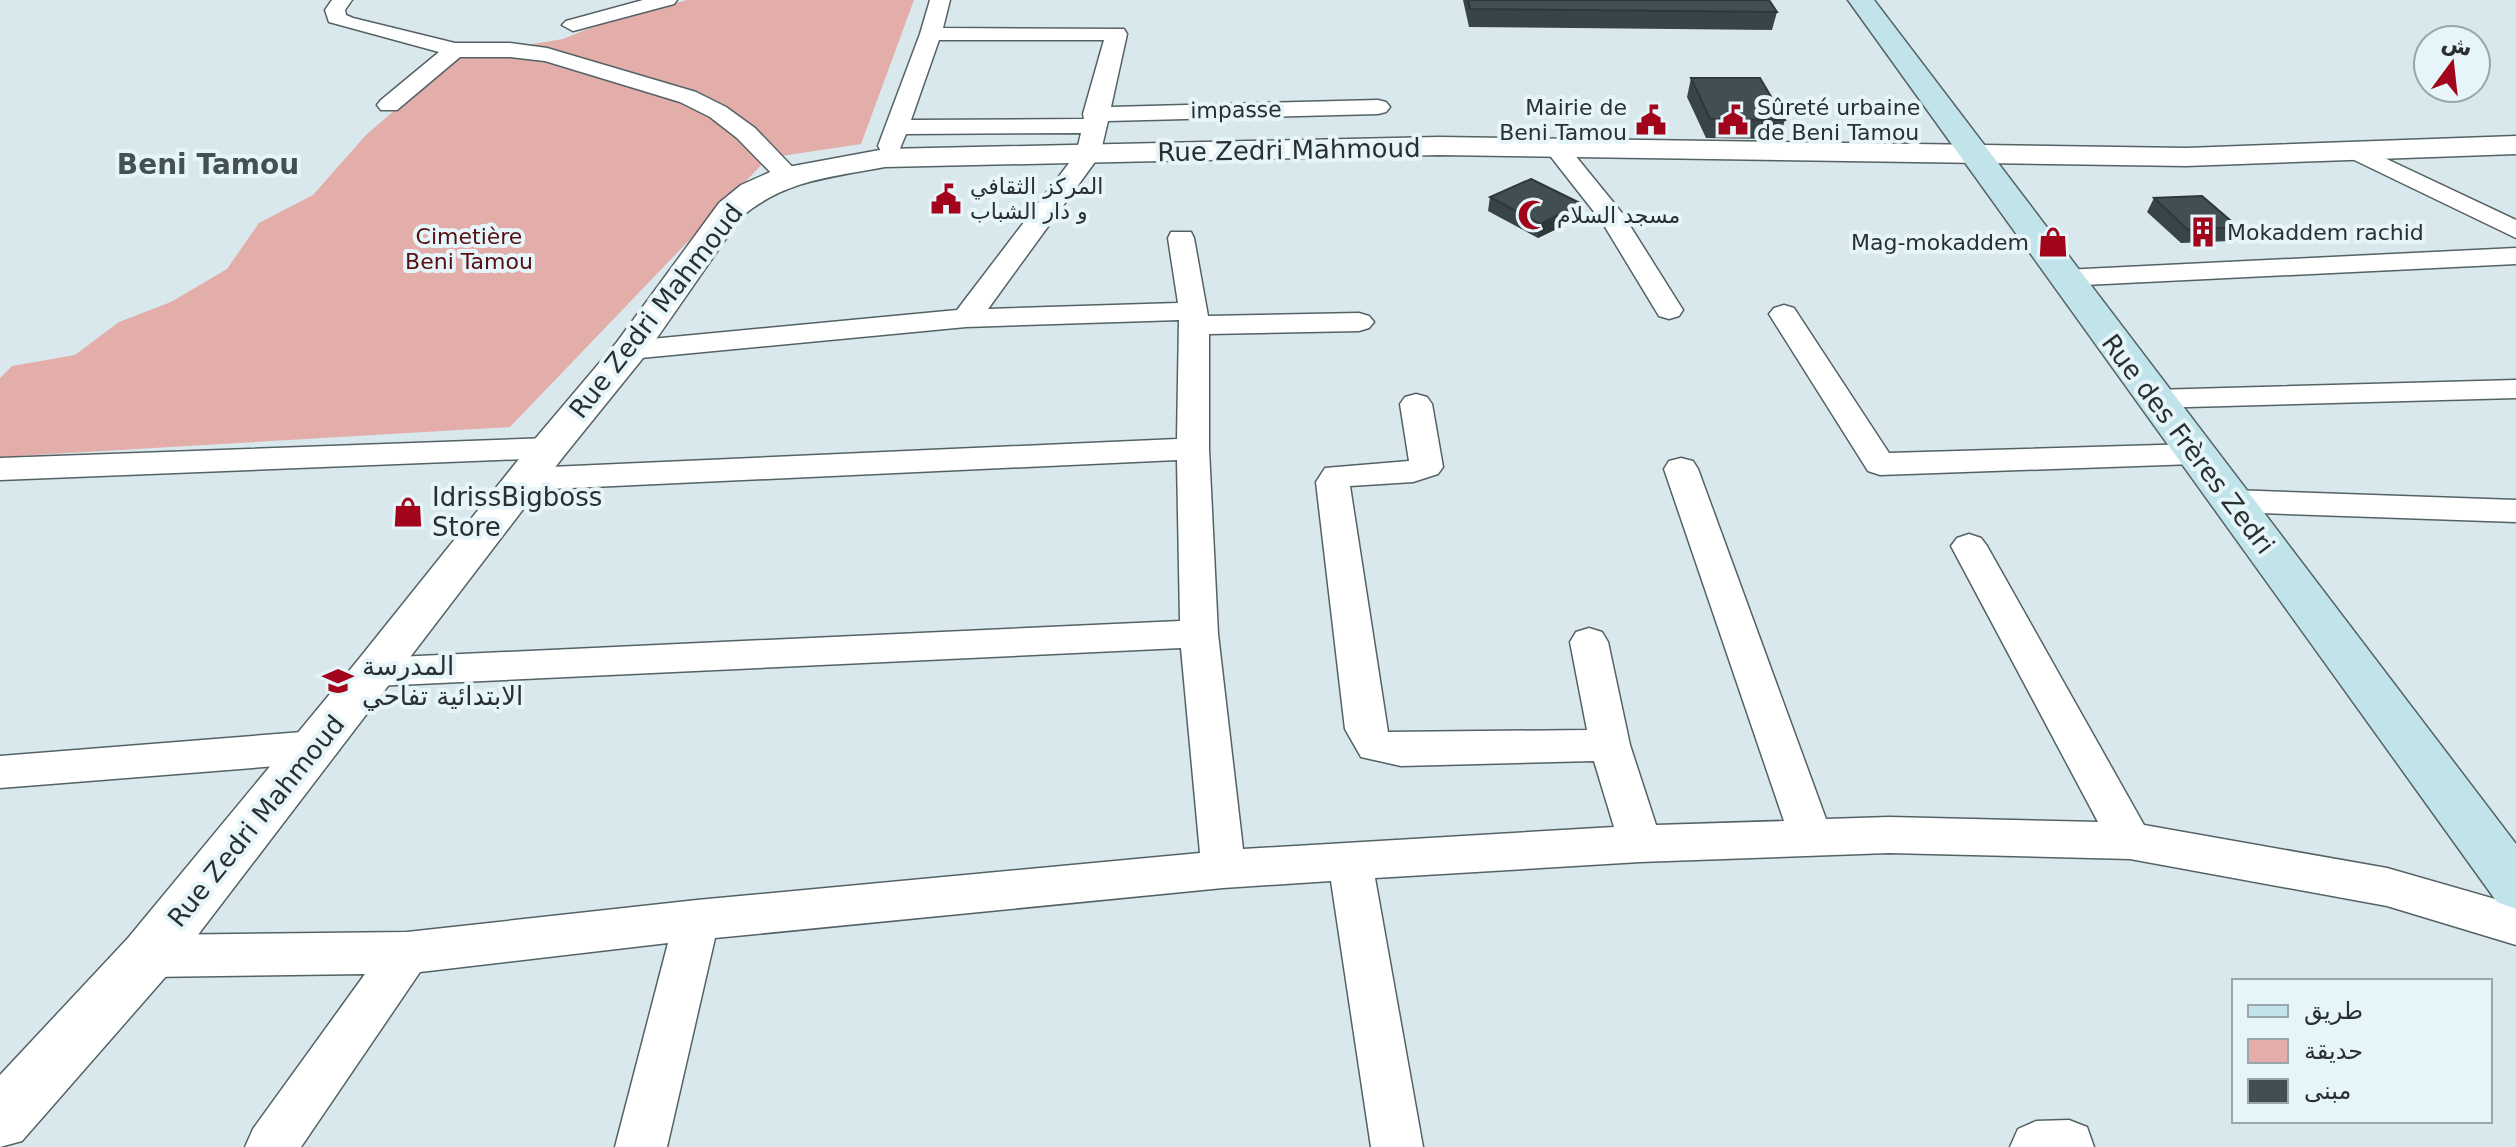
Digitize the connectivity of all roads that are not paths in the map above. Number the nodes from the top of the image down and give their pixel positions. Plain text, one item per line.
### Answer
1 (342, 0) edge
2 (589, 0) edge
3 (667, 0) edge
4 (940, 0) edge
5 (1861, 0) edge
6 (573, 25) junction
7 (931, 34) junction
8 (455, 50) junction
9 (547, 55) junction
10 (389, 105) dead end
11 (1378, 107) dead end
12 (897, 127) junction
13 (1091, 132) junction
14 (2516, 145) edge
15 (1556, 148) junction
16 (2357, 152) junction
17 (1971, 153) junction
18 (885, 158) junction
19 (788, 176) junction
20 (2516, 230) edge
21 (1181, 238) dead end
22 (2516, 256) edge
23 (2064, 278) junction
24 (1669, 310) dead end
25 (1784, 314) dead end
26 (966, 318) junction
27 (1194, 318) junction
28 (1359, 322) dead end
29 (630, 350) junction
30 (2516, 389) edge
31 (2153, 399) junction
32 (1416, 404) dead end
33 (1193, 449) junction
34 (2194, 454) junction
35 (538, 463) junction
36 (0, 469) edge
37 (1681, 469) dead end
38 (2232, 501) junction
39 (2516, 511) edge
40 (1969, 546) dead end
41 (1199, 634) junction
42 (1589, 642) dead end
43 (375, 672) junction
44 (1610, 745) junction
45 (315, 747) junction
46 (0, 772) edge
47 (1811, 837) junction
48 (2130, 841) junction
49 (1640, 844) junction
50 (1350, 861) junction
51 (1223, 869) junction
52 (2516, 886) edge
53 (697, 920) junction
54 (2516, 925) edge
55 (407, 953) junction
56 (148, 956) junction
57 (0, 1120) edge
58 (271, 1147) edge
59 (641, 1147) edge
60 (1397, 1147) edge

1 - 8 street
2 - 6 street
3 - 6 street
4 - 7 street
5 - 17 main road, Rue des Frères Zedri
6 - 9 street
7 - 12 street
7 - 13 street
8 - 9 street
8 - 10 street
9 - 19 street
11 - 13 street, impasse
12 - 13 street, impasse
12 - 18 street
13 - 15 street, Rue Zedri Mahmoud
13 - 18 street, Rue Zedri Mahmoud
13 - 26 street
14 - 16 street, Rue Zedri Mahmoud
15 - 17 street, Rue Zedri Mahmoud
15 - 24 street
16 - 17 street, Rue Zedri Mahmoud
16 - 20 street
17 - 23 main road, Rue des Frères Zedri
18 - 19 street, Rue Zedri Mahmoud
19 - 29 street, Rue Zedri Mahmoud
21 - 27 street
22 - 23 street
23 - 31 main road, Rue des Frères Zedri
25 - 34 street
26 - 27 street
26 - 29 street
27 - 28 street
27 - 33 street
29 - 35 street, Rue Zedri Mahmoud
30 - 31 street
31 - 34 main road, Rue des Frères Zedri
32 - 44 street
33 - 35 street
33 - 41 street
34 - 38 main road, Rue des Frères Zedri
35 - 36 street
35 - 43 street, Rue Zedri Mahmoud
37 - 47 street
38 - 39 street
38 - 52 main road, Rue des Frères Zedri
40 - 48 street
41 - 43 street
41 - 51 street
42 - 44 street
43 - 45 street, Rue Zedri Mahmoud
44 - 49 street
45 - 46 street
45 - 56 street, Rue Zedri Mahmoud
47 - 48 street
47 - 49 street
48 - 54 street
49 - 50 street
50 - 51 street
50 - 60 street
51 - 53 street
53 - 55 street
53 - 59 street
55 - 56 street
55 - 58 street
56 - 57 street, Rue Zedri Mahmoud

